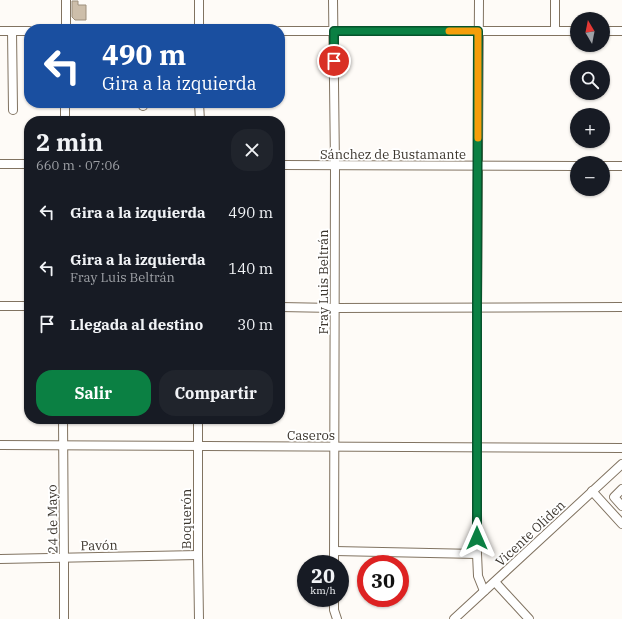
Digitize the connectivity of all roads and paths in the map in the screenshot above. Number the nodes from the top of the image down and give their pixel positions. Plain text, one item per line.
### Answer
1 (66, 0) edge
2 (198, 0) edge
3 (333, 0) edge
4 (479, 0) edge
5 (555, 0) edge
6 (66, 24) edge
7 (199, 24) edge
8 (0, 31) edge
9 (12, 31) junction
10 (24, 31) edge
11 (285, 31) edge
12 (334, 31) junction
13 (478, 31) junction
14 (554, 31) junction
15 (570, 31) edge
16 (610, 31) edge
17 (622, 32) edge
18 (13, 110) dead end
19 (0, 164) edge
20 (24, 164) edge
21 (285, 165) edge
22 (335, 165) junction
23 (478, 166) junction
24 (570, 166) edge
25 (610, 166) edge
26 (622, 166) edge
27 (0, 306) edge
28 (24, 306) edge
29 (285, 307) edge
30 (622, 307) edge
31 (335, 308) junction
32 (477, 308) junction
33 (63, 424) edge
34 (198, 424) edge
35 (0, 445) edge
36 (63, 445) junction
37 (198, 447) junction
38 (334, 447) junction
39 (476, 447) junction
40 (622, 448) edge
41 (622, 464) edge
42 (622, 489) edge
43 (592, 491) junction
44 (622, 506) edge
45 (622, 524) edge
46 (334, 551) junction
47 (477, 554) junction
48 (198, 555) junction
49 (334, 555) edge
50 (64, 558) junction
51 (0, 559) edge
52 (495, 582) junction
53 (484, 591) junction
54 (334, 607) edge
55 (64, 619) edge
56 (199, 619) edge
57 (337, 619) edge
58 (454, 619) edge
59 (529, 619) edge

1 - 6 street
2 - 7 street
3 - 12 street, Fray Luis Beltrán
4 - 13 street
5 - 14 street
8 - 9 street
9 - 10 street
9 - 18 street
11 - 12 street
12 - 13 street
12 - 22 street, Fray Luis Beltrán
13 - 14 street
13 - 23 street
14 - 15 street
16 - 17 street
19 - 20 street
21 - 22 street, Sánchez de Bustamante
22 - 23 street, Sánchez de Bustamante
22 - 31 street, Fray Luis Beltrán
23 - 24 street, Sánchez de Bustamante
23 - 32 street
25 - 26 street
27 - 28 street
29 - 31 street
30 - 32 street
31 - 32 street
31 - 38 street, Fray Luis Beltrán
32 - 39 street
33 - 36 street, 24 de Mayo
34 - 37 street, Boquerón
35 - 36 street, Caseros
36 - 37 street, Caseros
36 - 50 street, 24 de Mayo
37 - 38 street, Caseros
37 - 48 street, Boquerón
38 - 39 street, Caseros
38 - 46 street, Fray Luis Beltrán
39 - 40 street, Caseros
39 - 47 street
41 - 43 street, Vicente Oliden
42 - 44 street
43 - 45 street
43 - 52 street, Vicente Oliden
46 - 47 street
46 - 49 street, Fray Luis Beltrán
47 - 53 street
48 - 50 street, Pavón
48 - 56 street, Boquerón
50 - 51 street, Pavón
50 - 55 street, 24 de Mayo
52 - 53 street, Vicente Oliden
52 - 59 street
53 - 58 street, Vicente Oliden
54 - 57 street

